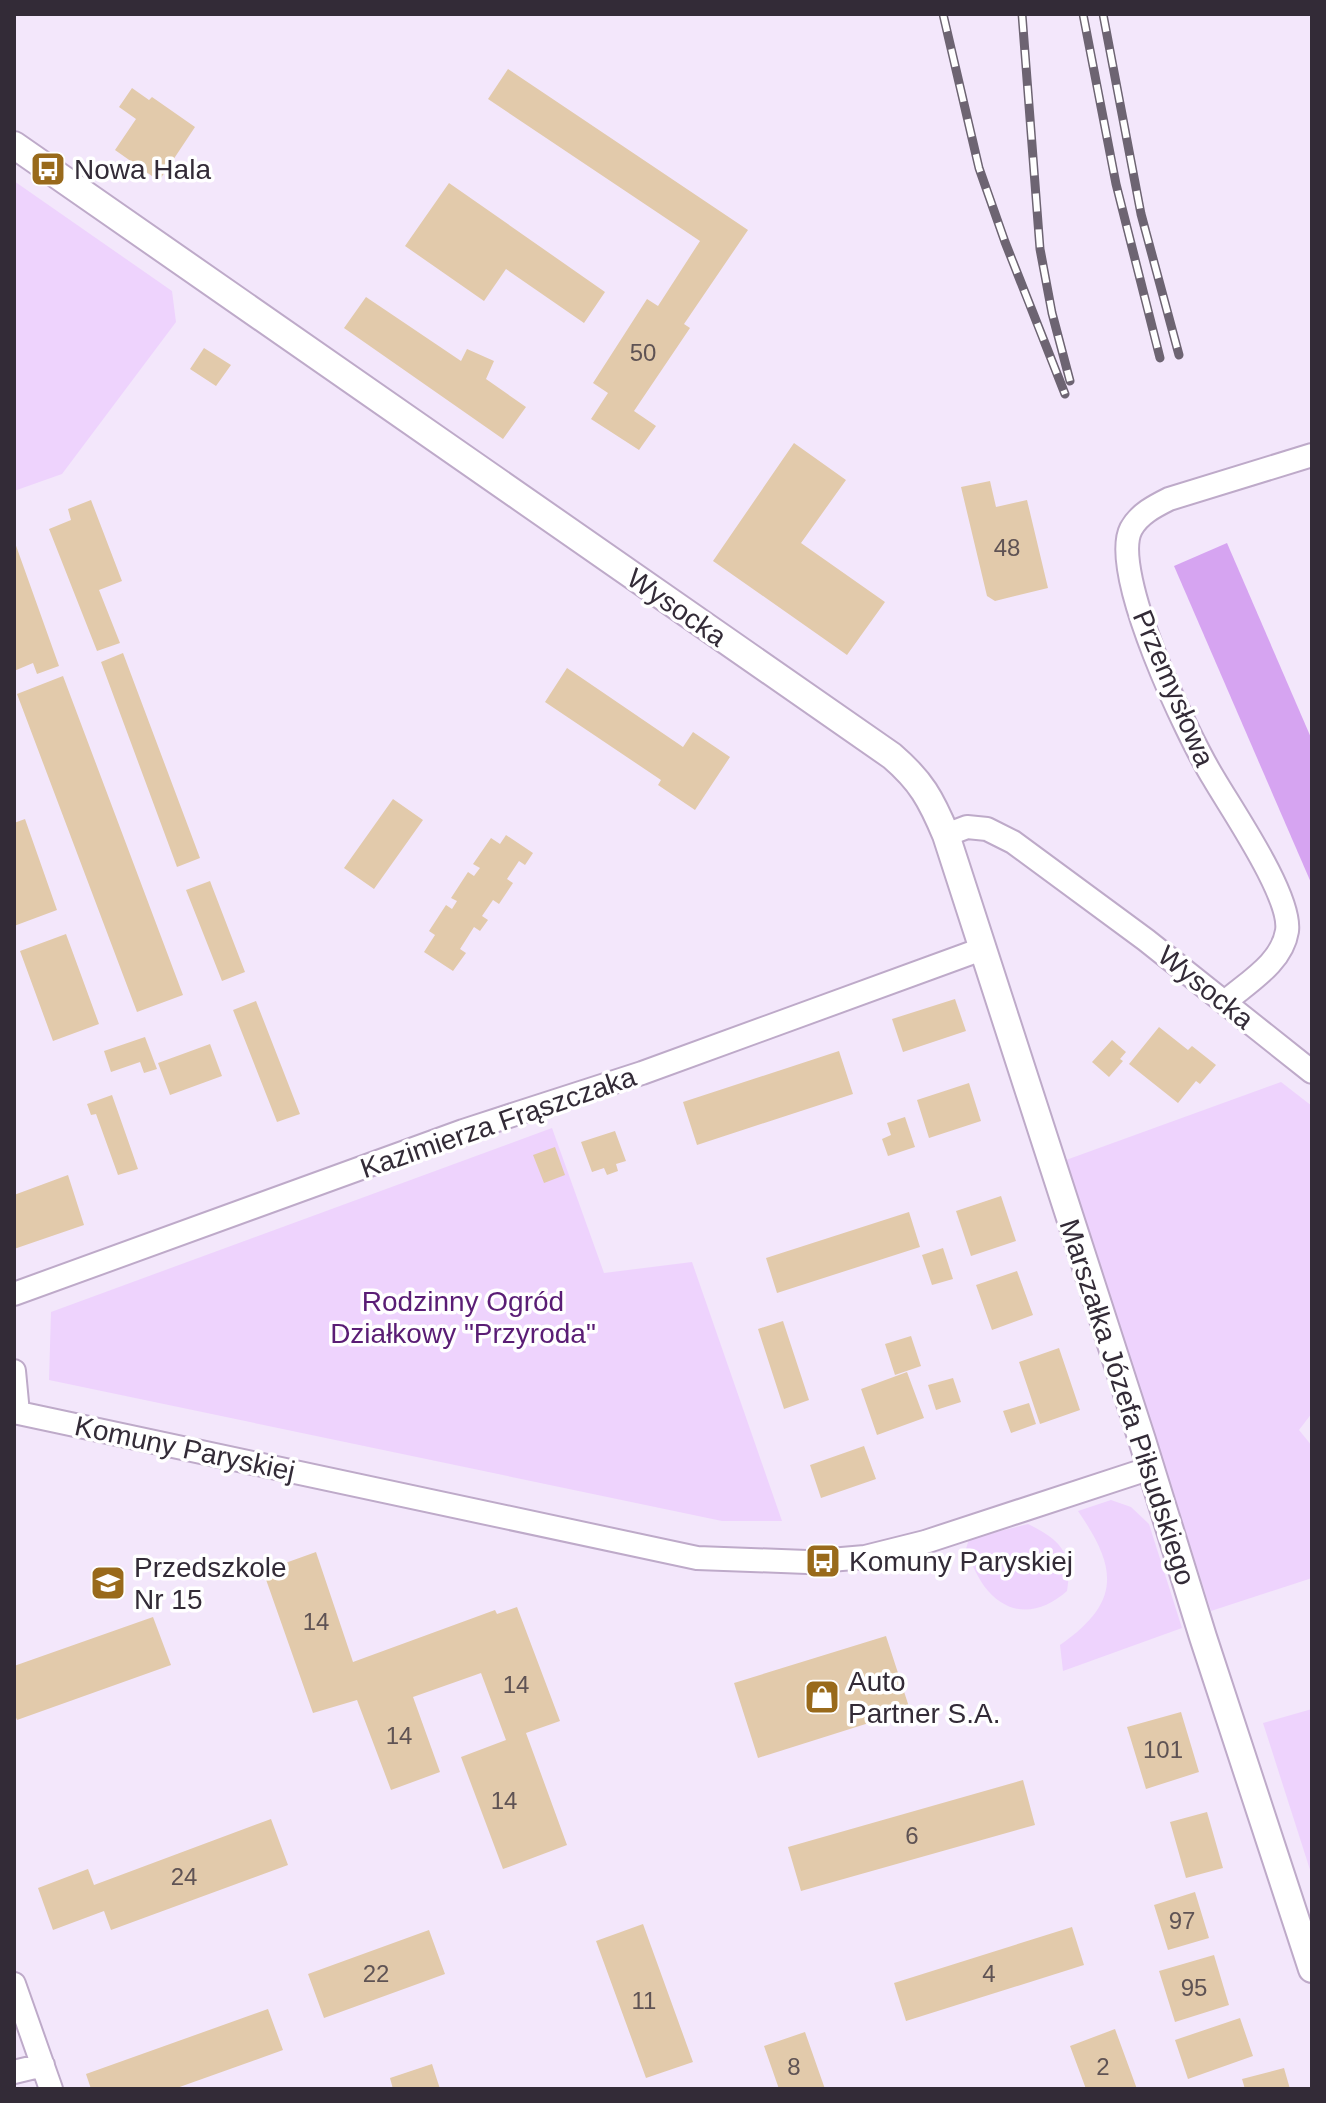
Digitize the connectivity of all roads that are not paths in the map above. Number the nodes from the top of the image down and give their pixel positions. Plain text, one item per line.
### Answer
1 (14, 145) edge
2 (1312, 455) edge
3 (946, 835) junction
4 (982, 949) junction
5 (1225, 1002) junction
6 (1312, 1072) edge
7 (14, 1294) edge
8 (14, 1371) edge
9 (16, 1412) edge
10 (1151, 1468) junction
11 (1312, 1969) edge
12 (14, 1984) edge
13 (43, 2065) junction
14 (14, 2072) edge
15 (51, 2089) edge

1 - 3 street, Wysocka
2 - 5 street, Przemysłowa
3 - 4 street, Marszałka Józefa Piłsudskiego
3 - 5 street, Wysocka
4 - 7 street, Kazimierza Frąszczaka
4 - 10 street, Marszałka Józefa Piłsudskiego
5 - 6 street, Wysocka
8 - 9 street
9 - 10 street, Komuny Paryskiej
10 - 11 street, Marszałka Józefa Piłsudskiego
12 - 13 street
13 - 14 street
13 - 15 street

